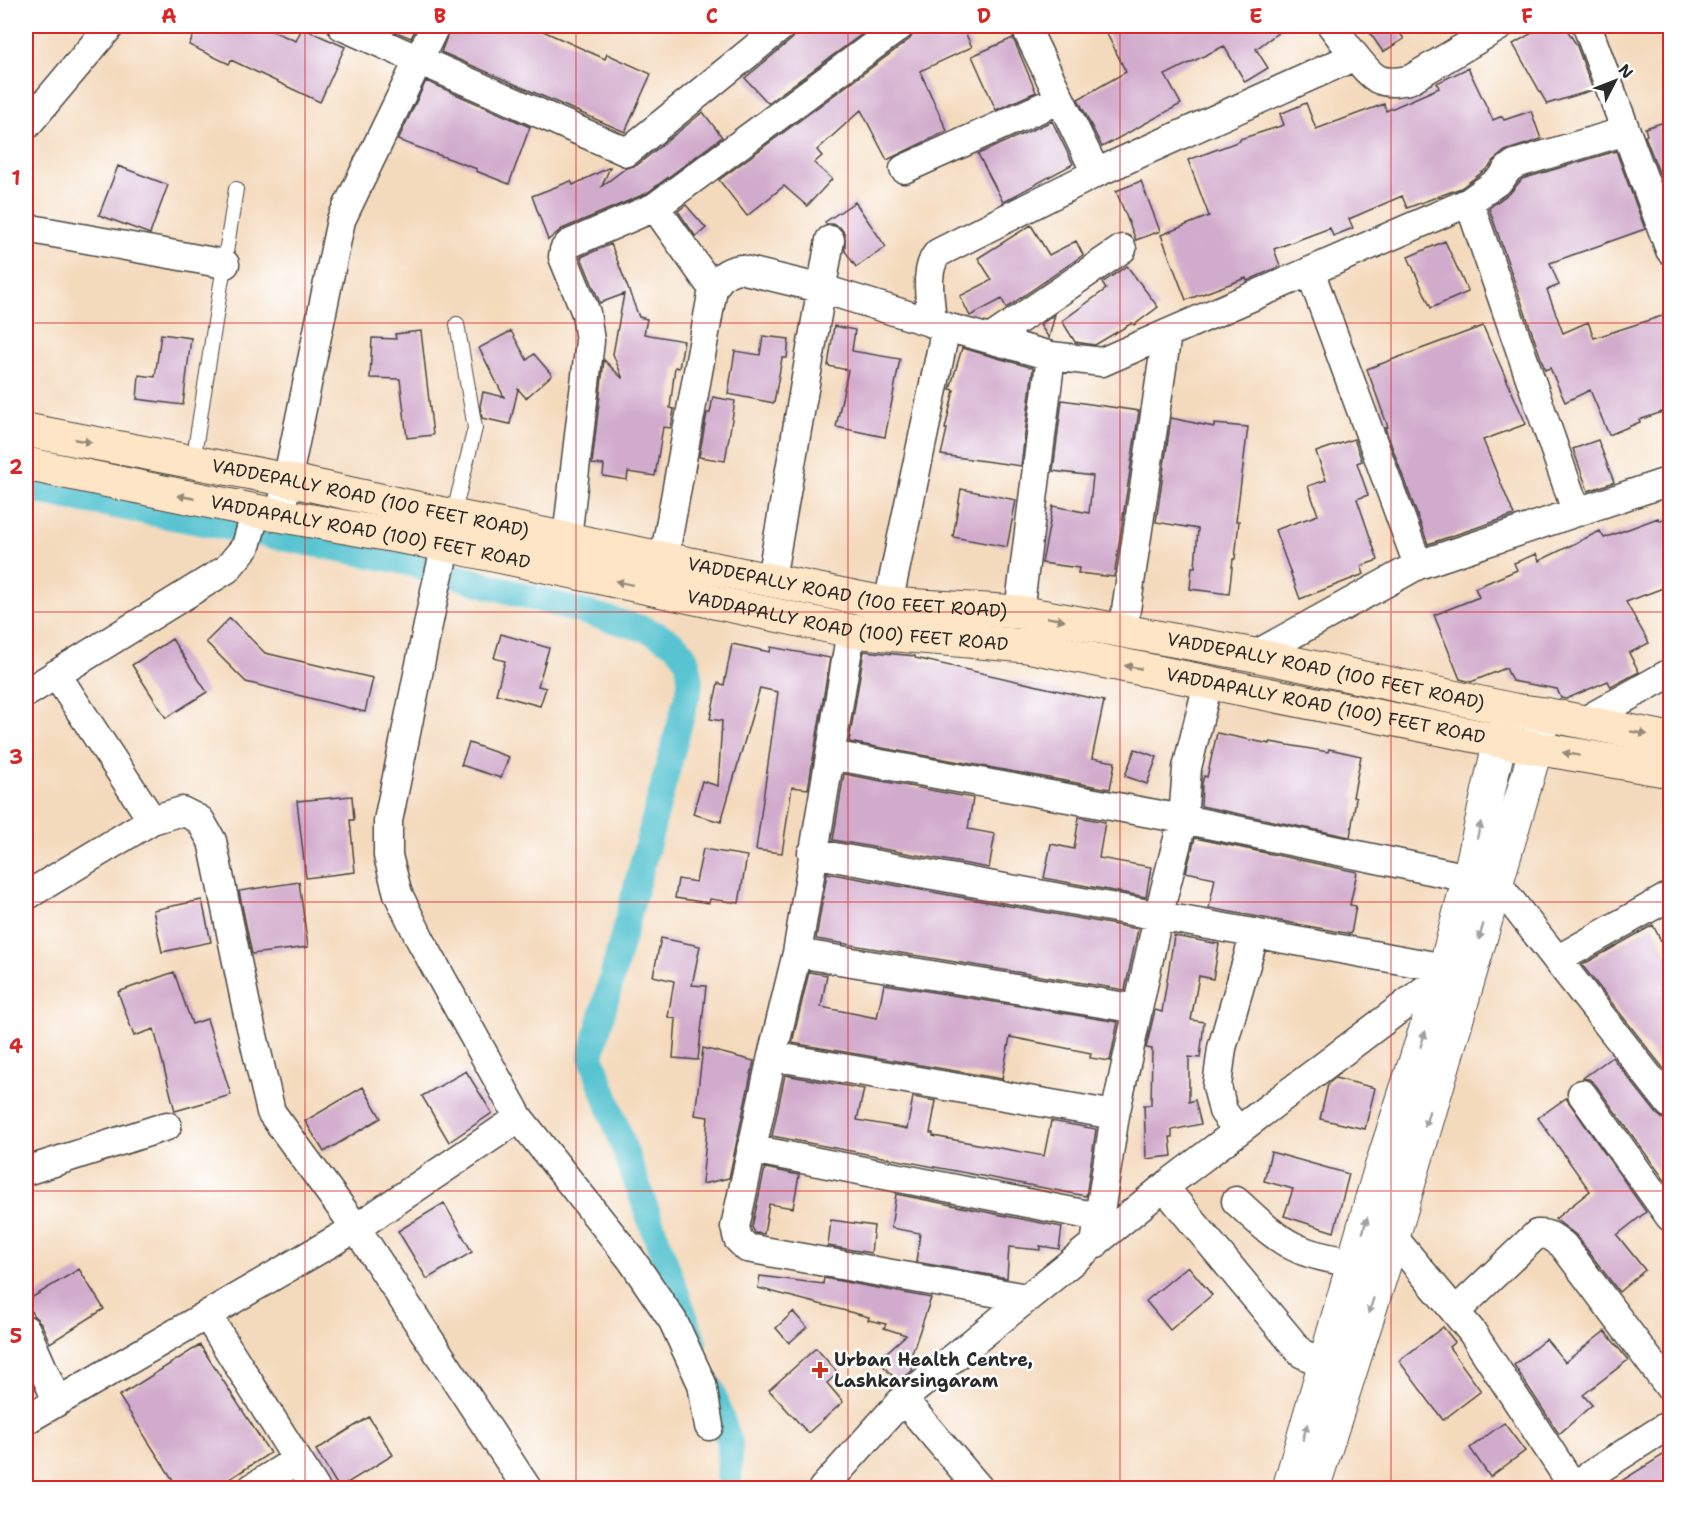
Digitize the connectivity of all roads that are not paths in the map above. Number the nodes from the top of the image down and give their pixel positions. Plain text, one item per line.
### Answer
1 (110, 26) edge
2 (342, 26) edge
3 (435, 26) edge
4 (900, 26) edge
5 (1026, 26) edge
6 (1332, 26) edge
7 (1500, 26) edge
8 (1587, 26) edge
9 (772, 29) edge
10 (1355, 56) junction
11 (418, 59) junction
12 (1060, 99) junction
13 (26, 126) edge
14 (1626, 131) junction
15 (904, 169) dead end
16 (1096, 173) junction
17 (236, 189) dead end
18 (1469, 202) junction
19 (655, 207) junction
20 (26, 228) edge
21 (830, 240) dead end
22 (1670, 246) edge
23 (1122, 249) dead end
24 (225, 264) junction
25 (1310, 271) junction
26 (713, 289) junction
27 (823, 289) junction
28 (458, 324) dead end
29 (939, 325) junction
30 (1167, 334) junction
31 (990, 339) junction
32 (1051, 356) junction
33 (26, 430) edge
34 (193, 462) junction
35 (26, 464) edge
36 (288, 480) junction
37 (1671, 481) edge
38 (1576, 511) junction
39 (259, 523) junction
40 (567, 538) junction
41 (447, 540) junction
42 (669, 560) junction
43 (1418, 565) junction
44 (760, 577) junction
45 (888, 604) junction
46 (1019, 612) junction
47 (1123, 630) junction
48 (852, 631) junction
49 (1255, 655) junction
50 (1671, 673) edge
51 (56, 674) junction
52 (1208, 682) junction
53 (26, 693) edge
54 (1529, 712) junction
55 (1581, 723) junction
56 (1671, 739) edge
57 (1500, 740) junction
58 (1536, 748) junction
59 (831, 755) junction
60 (1671, 771) edge
61 (1183, 819) junction
62 (152, 820) junction
63 (812, 853) junction
64 (1482, 880) junction
65 (26, 896) edge
66 (1671, 896) edge
67 (1158, 917) junction
68 (1255, 933) junction
69 (797, 953) junction
70 (1557, 960) junction
71 (1444, 972) junction
72 (1138, 1009) junction
73 (772, 1056) junction
74 (1582, 1094) dead end
75 (1671, 1104) edge
76 (1115, 1115) junction
77 (519, 1118) junction
78 (167, 1126) dead end
79 (1238, 1131) junction
80 (751, 1149) junction
81 (26, 1171) edge
82 (1164, 1187) junction
83 (1236, 1201) dead end
84 (1671, 1217) edge
85 (356, 1228) junction
86 (1097, 1230) junction
87 (1393, 1237) junction
88 (1354, 1263) junction
89 (1026, 1298) junction
90 (1456, 1311) junction
91 (207, 1315) junction
92 (26, 1330) edge
93 (1324, 1364) junction
94 (1671, 1388) edge
95 (903, 1399) junction
96 (57, 1401) junction
97 (26, 1420) edge
98 (1671, 1424) edge
99 (709, 1426) dead end
100 (297, 1460) junction
101 (1572, 1487) edge
102 (252, 1488) edge
103 (315, 1488) edge
104 (527, 1488) edge
105 (823, 1488) edge
106 (979, 1488) edge
107 (1289, 1488) edge
108 (1313, 1488) edge

1 - 13 street
2 - 11 street
3 - 11 street
4 - 19 street
5 - 12 street
6 - 10 street
7 - 10 street
8 - 14 street
9 - 11 street
10 - 16 street
11 - 36 street
12 - 15 street
12 - 16 street
14 - 18 street
14 - 22 street
16 - 29 street
17 - 24 lane
18 - 25 street
18 - 38 street
19 - 26 street
19 - 40 street
20 - 24 street
21 - 27 street
23 - 31 street
24 - 34 lane
25 - 30 street
25 - 43 street
26 - 27 street
26 - 42 street
27 - 29 street
27 - 44 street
28 - 41 lane
29 - 31 street
29 - 45 street
30 - 32 street
30 - 47 street
31 - 32 street
32 - 46 street
33 -> 34 main road, VADDEPALLY ROAD (100 FEET ROAD)
34 - 36 main road, VADDEPALLY ROAD (100 FEET ROAD)
39 -> 35 main road, VADDAPALLY ROAD (100) FEET ROAD
36 - 39 street
36 - 41 main road, VADDEPALLY ROAD (100 FEET ROAD)
37 - 38 street
38 - 43 street
39 - 41 main road, VADDAPALLY ROAD (100) FEET ROAD
39 - 51 street
40 - 41 main road, VADDEPALLY ROAD (100 FEET ROAD)
40 - 42 main road, VADDEPALLY ROAD (100 FEET ROAD)
48 -> 41 main road, VADDAPALLY ROAD (100) FEET ROAD
41 - 77 street
42 - 44 main road, VADDEPALLY ROAD (100 FEET ROAD)
43 - 49 street
44 - 45 main road, VADDEPALLY ROAD (100 FEET ROAD)
45 - 46 main road, VADDEPALLY ROAD (100 FEET ROAD)
46 -> 47 main road, VADDEPALLY ROAD (100 FEET ROAD)
47 - 49 main road, VADDEPALLY ROAD (100 FEET ROAD)
52 -> 48 main road, VADDAPALLY ROAD (100) FEET ROAD
48 - 59 street
49 - 54 main road, VADDEPALLY ROAD (100 FEET ROAD)
50 - 55 street
51 - 53 street
51 - 62 street
52 - 57 main road, VADDAPALLY ROAD (100) FEET ROAD
52 - 61 street
54 - 55 main road, VADDEPALLY ROAD (100 FEET ROAD)
54 - 57 street
54 - 58 street
55 -> 56 main road, VADDEPALLY ROAD (100 FEET ROAD)
57 - 58 main road, VADDAPALLY ROAD (100) FEET ROAD
64 -> 57 street
60 -> 58 main road, VADDAPALLY ROAD (100) FEET ROAD
58 - 64 street
59 - 61 street
59 - 63 street
61 - 64 street
61 - 67 street
62 - 65 street
62 - 85 street
63 - 67 street
63 - 69 street
64 - 70 street
64 - 71 street
64 -> 87 street
66 - 70 street
67 - 68 street
67 - 72 street
68 - 71 street
68 - 79 street
69 - 72 street
69 - 73 street
70 - 75 street
71 - 79 street
88 -> 71 street
72 - 76 street
73 - 76 street
73 - 80 street
74 - 84 street
76 - 86 street
77 - 85 street
77 - 99 street
78 - 81 street
79 - 82 street
80 - 86 street
80 - 89 street
82 - 86 street
82 - 93 street
83 - 88 street
85 - 91 street
85 - 104 street
86 - 89 street
87 - 90 street
87 -> 108 street
88 - 93 street
89 - 95 street
90 - 94 street
90 - 101 street
91 - 96 street
91 - 100 street
92 - 96 street
107 -> 93 street
95 - 105 street
95 - 106 street
96 - 97 street
98 - 101 street
100 - 102 street
100 - 103 street

